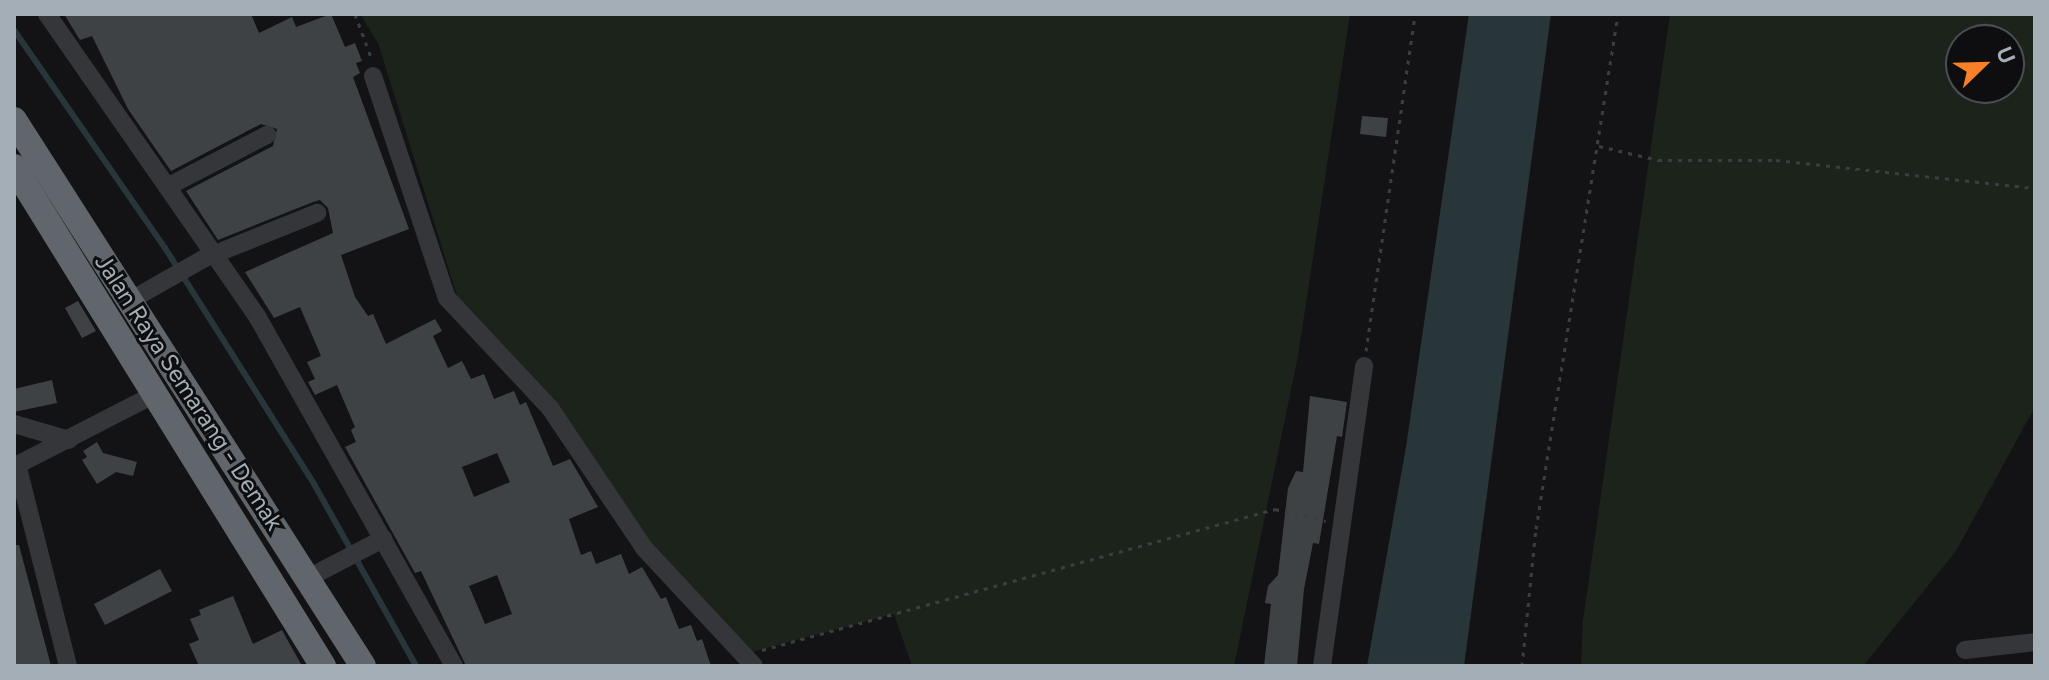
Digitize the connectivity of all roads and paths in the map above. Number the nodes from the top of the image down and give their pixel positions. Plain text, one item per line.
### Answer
1 (47, 14) edge
2 (355, 14) edge
3 (1415, 14) edge
4 (1618, 14) edge
5 (373, 76) joint
6 (18, 134) edge
7 (267, 135) dead end
8 (1599, 146) junction
9 (14, 167) edge
10 (167, 187) junction
11 (2035, 188) edge
12 (317, 213) dead end
13 (210, 255) junction
14 (131, 300) junction
15 (1364, 366) joint
16 (157, 393) junction
17 (14, 424) edge
18 (69, 440) junction
19 (1326, 521) dead end
20 (378, 542) junction
21 (318, 574) junction
22 (2035, 642) edge
23 (1965, 650) dead end
24 (748, 661) edge
25 (68, 666) edge
26 (323, 666) edge
27 (363, 666) edge
28 (454, 666) edge
29 (1322, 666) edge
30 (1522, 666) edge

1 - 10 street
2 - 5 path
3 - 15 path
4 - 8 path
5 - 24 street
6 - 14 highway, Jalan Raya Semarang - Demak
7 - 10 street
8 - 11 path
8 - 30 path
9 - 16 highway, Jalan Raya Semarang - Demak
10 - 13 street
12 - 13 street
13 - 14 street
13 - 20 street
14 - 21 highway, Jalan Raya Semarang - Demak
15 - 29 street
16 - 18 street
16 - 26 highway, Jalan Raya Semarang - Demak
17 - 18 street
18 - 25 street
19 - 24 path
20 - 21 street
20 - 28 street
21 - 27 highway, Jalan Raya Semarang - Demak
22 - 23 street

